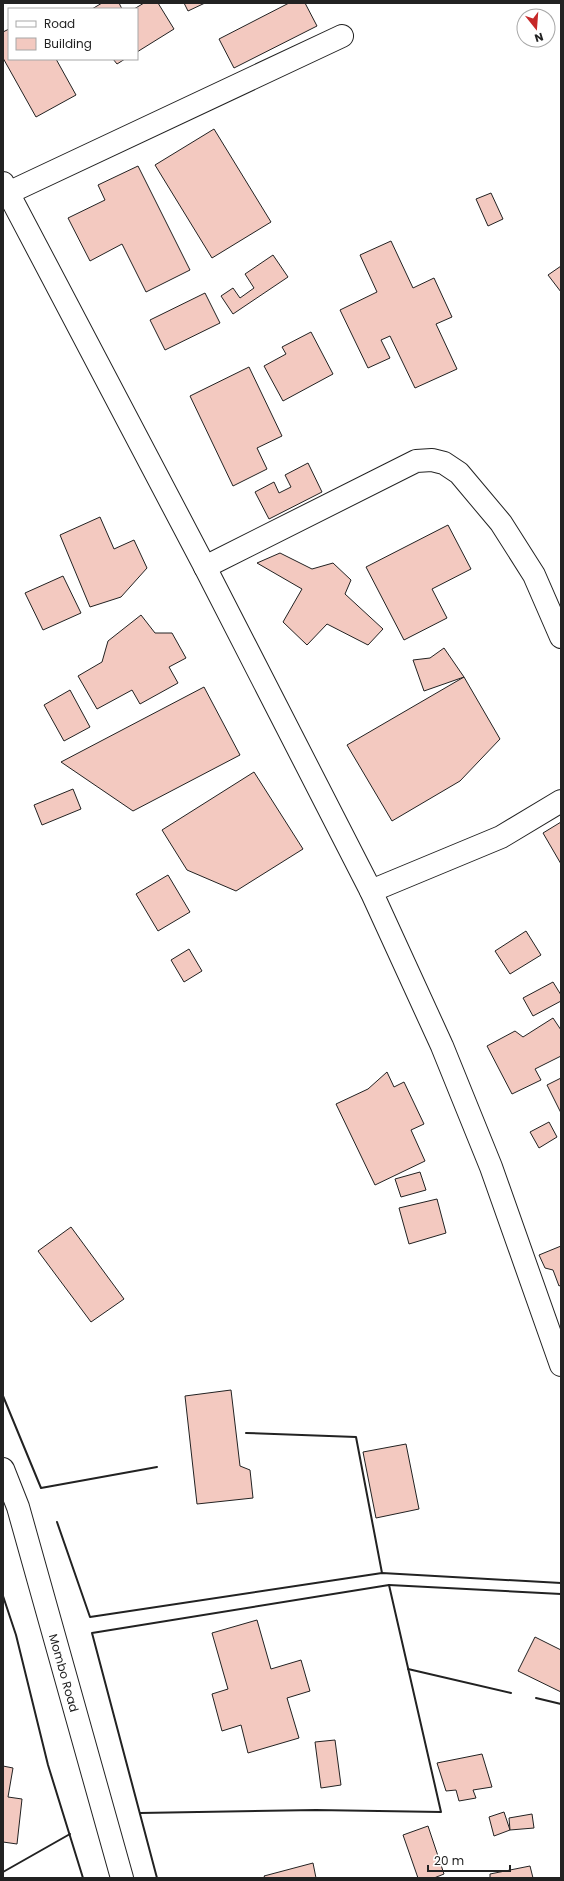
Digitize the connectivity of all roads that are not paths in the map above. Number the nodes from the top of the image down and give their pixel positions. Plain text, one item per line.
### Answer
1 (342, 36) dead end
2 (5, 188) edge
3 (205, 567) junction
4 (561, 637) edge
5 (561, 801) edge
6 (371, 891) junction
7 (561, 1365) edge
8 (3, 1469) edge
9 (10, 1509) edge
10 (122, 1878) edge

1 - 2 street
2 - 3 street
3 - 4 street
3 - 6 street
5 - 6 street
6 - 7 street
8 - 9 street, Mombo Road
9 - 10 street, Mombo Road

